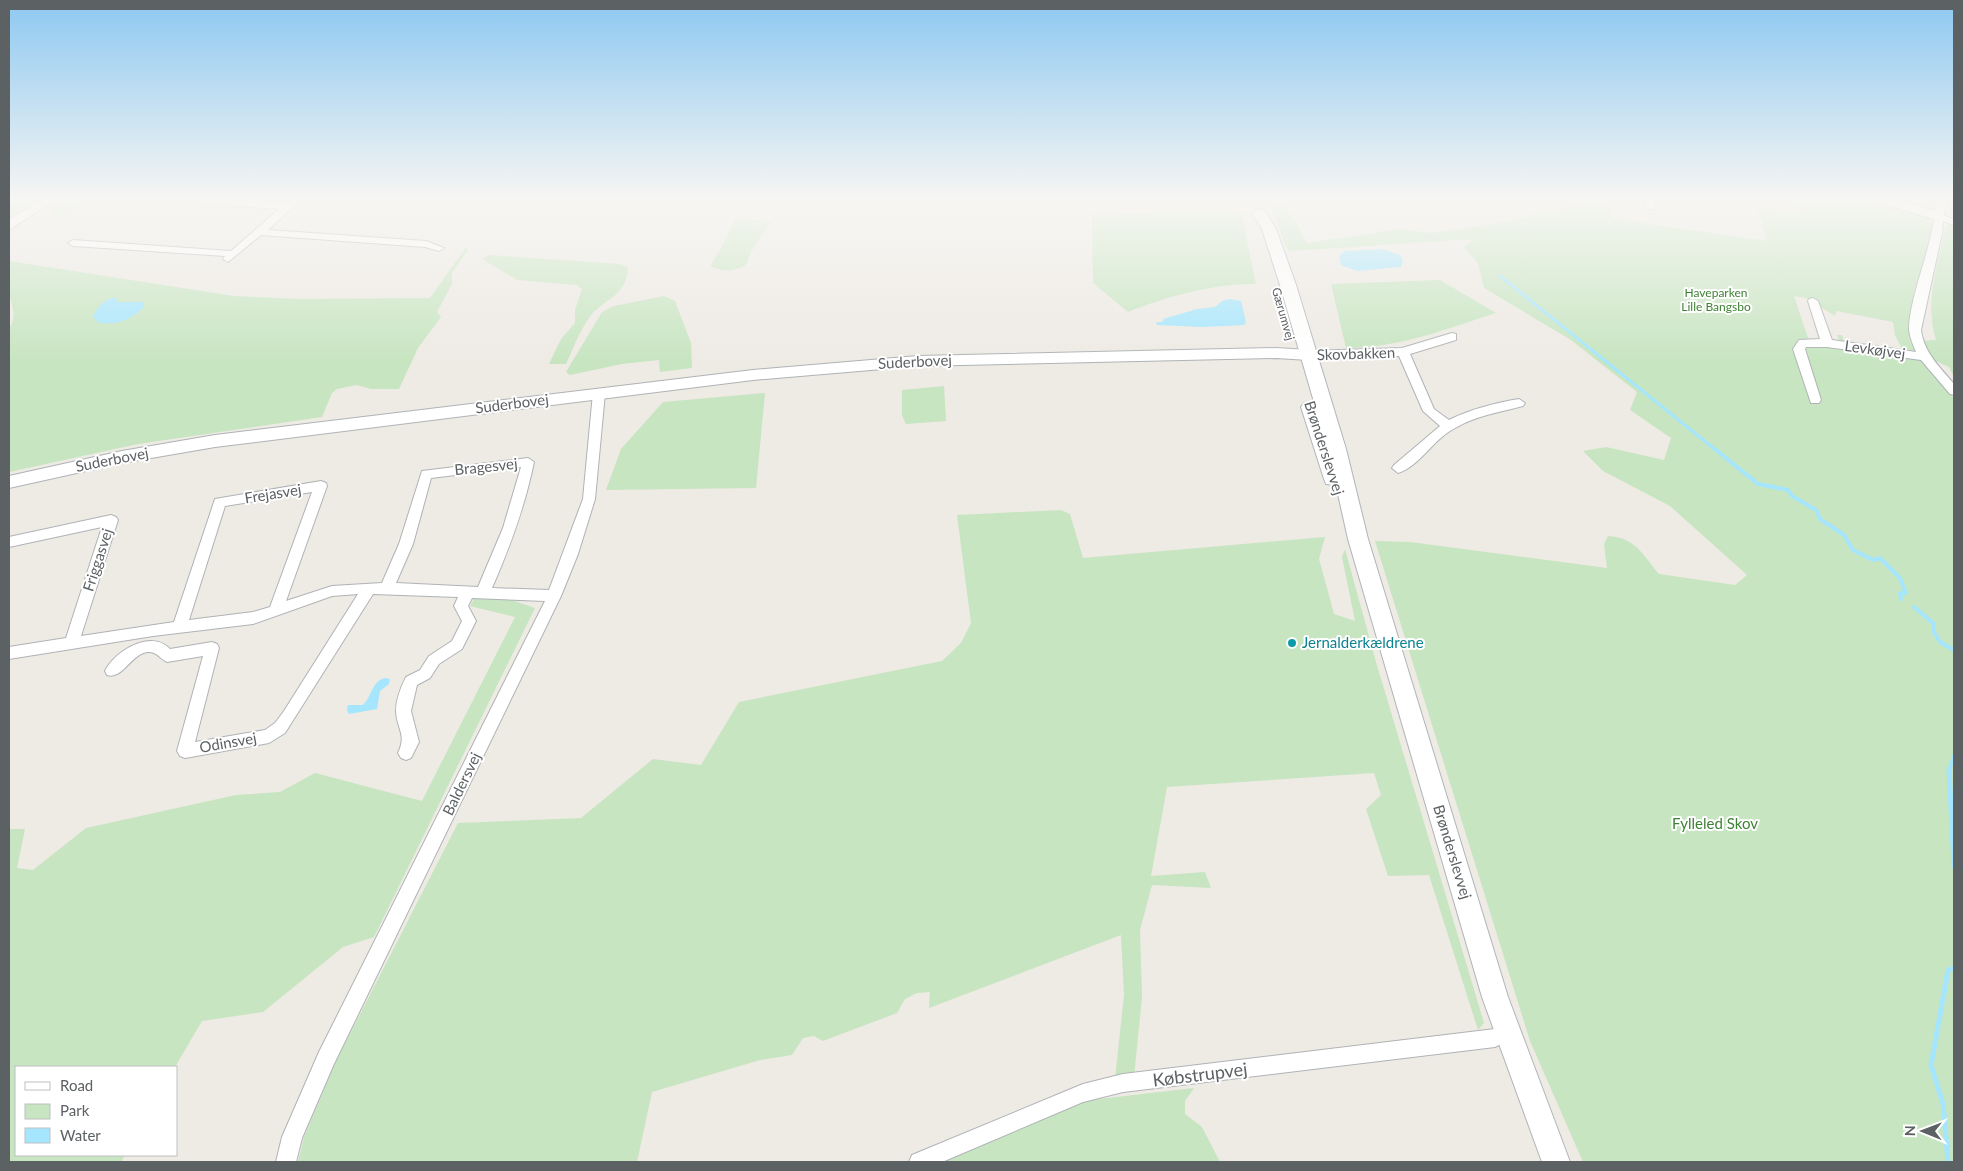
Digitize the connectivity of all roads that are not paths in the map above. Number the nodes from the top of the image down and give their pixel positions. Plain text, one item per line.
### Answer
1 (182, 253) edge
2 (236, 253) edge
3 (1275, 253) edge
4 (1932, 253) edge
5 (231, 257) joint
6 (1812, 301) dead end
7 (1452, 337) dead end
8 (1827, 343) junction
9 (1403, 352) junction
10 (1302, 356) junction
11 (1924, 356) junction
12 (1954, 391) edge
13 (599, 393) junction
14 (1815, 400) dead end
15 (1519, 403) dead end
16 (1449, 426) junction
17 (1398, 468) dead end
18 (9, 482) edge
19 (9, 542) edge
20 (369, 588) junction
21 (387, 588) junction
22 (468, 592) junction
23 (484, 592) junction
24 (554, 596) junction
25 (275, 612) junction
26 (180, 626) junction
27 (152, 630) junction
28 (72, 642) junction
29 (147, 648) junction
30 (9, 653) edge
31 (112, 671) dead end
32 (406, 753) dead end
33 (1495, 1038) dead end
34 (286, 1162) edge
35 (918, 1162) edge
36 (1556, 1162) edge

1 - 5 street
2 - 5 street
3 - 10 main road, Gærumvej
4 - 11 street
6 - 8 street, Levkøjvej
7 - 9 street, Skovbakken
8 - 11 street, Levkøjvej
8 - 14 street, Levkøjvej
9 - 10 street, Skovbakken
9 - 16 street, Skovbakken
10 - 13 street, Suderbovej
10 - 36 main road, Brønderslevvej
11 - 12 street
13 - 18 street, Suderbovej
13 - 24 street, Baldersvej
15 - 16 street
16 - 17 street
19 - 28 street, Friggasvej
20 - 21 street
20 - 25 street
20 - 29 street, Odinsvej
21 - 22 street
21 - 23 street, Bragesvej
22 - 23 street
22 - 32 street
23 - 24 street
24 - 34 street, Baldersvej
25 - 26 street
25 - 26 street, Frejasvej
26 - 27 street
27 - 28 street
27 - 29 street
28 - 30 street
29 - 31 street
33 - 35 street, Købstrupvej

